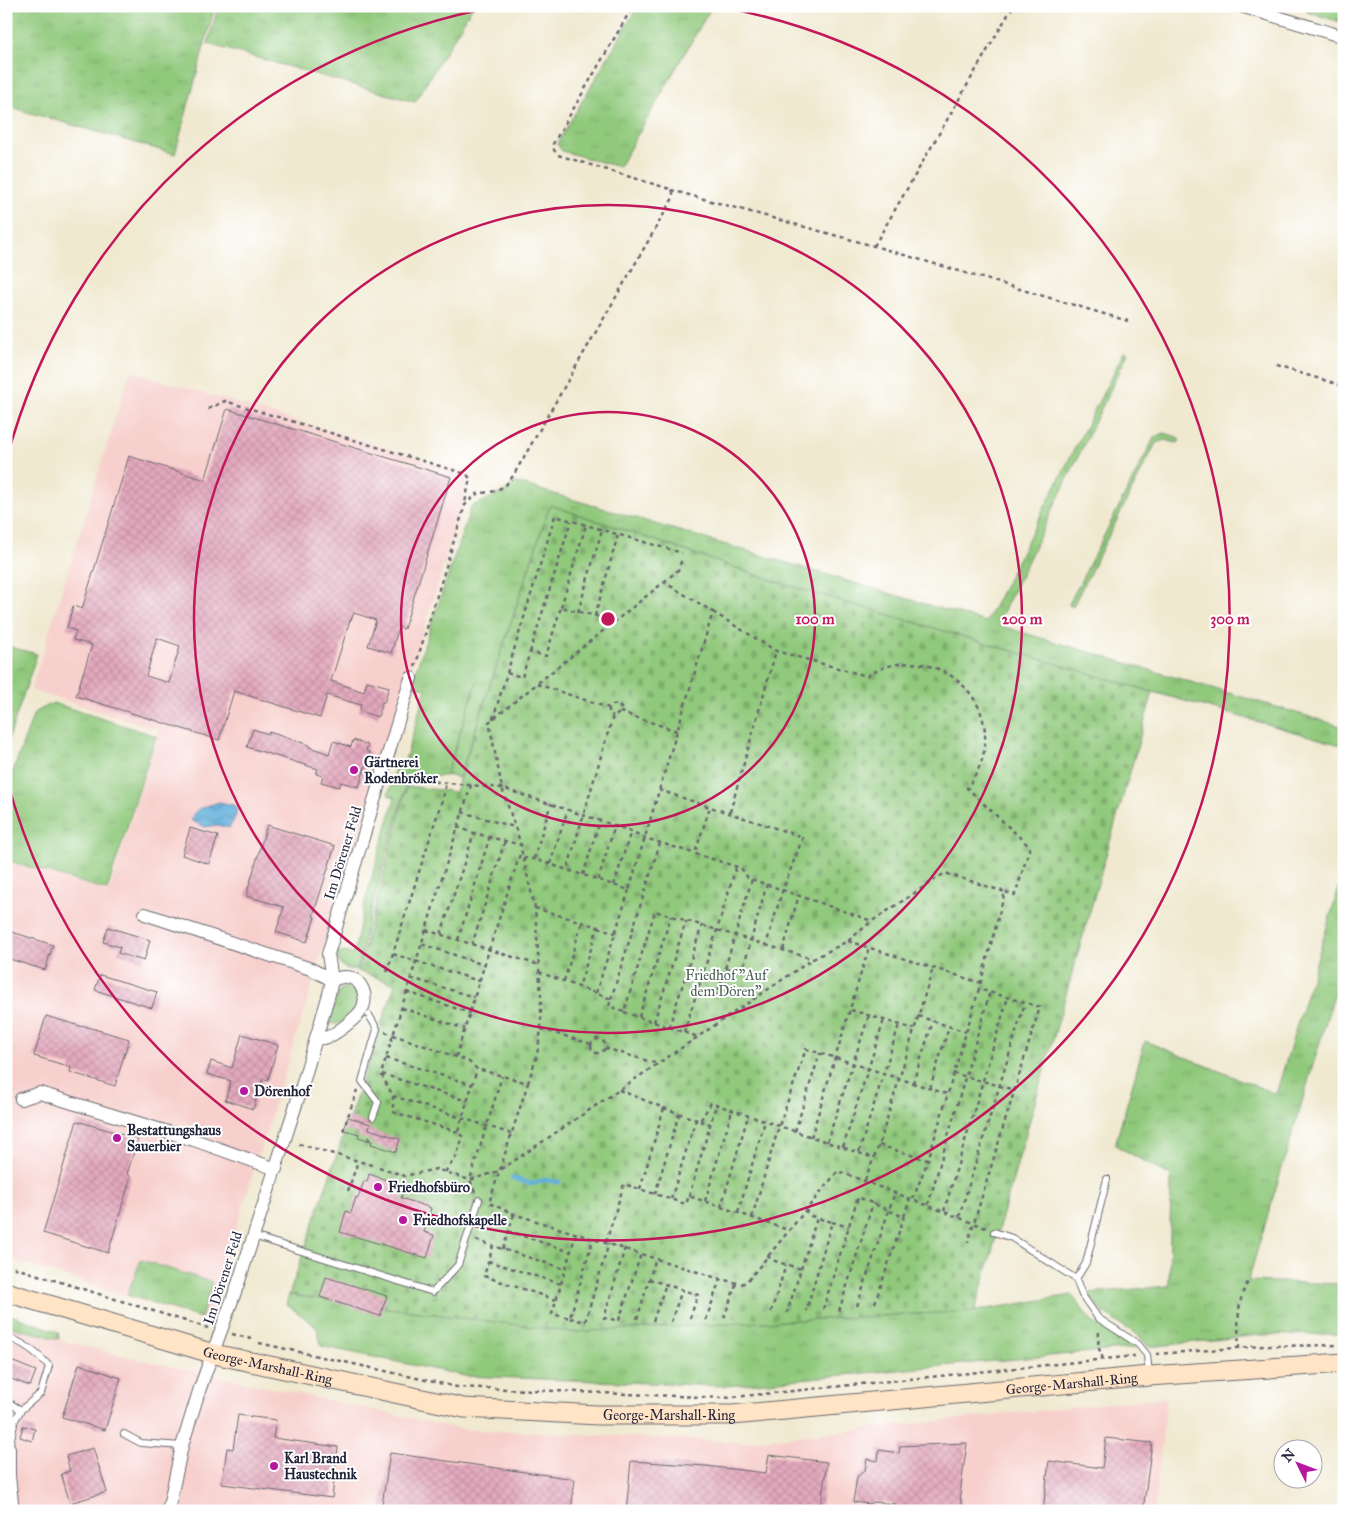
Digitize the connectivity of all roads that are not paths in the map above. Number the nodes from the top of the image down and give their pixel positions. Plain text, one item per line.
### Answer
1 (1241, 6) edge
2 (1344, 37) edge
3 (411, 678) road end
4 (144, 914) dead end
5 (332, 980) junction
6 (369, 1015) dead end
7 (316, 1037) junction
8 (21, 1099) dead end
9 (373, 1117) dead end
10 (276, 1170) junction
11 (1107, 1179) dead end
12 (479, 1200) dead end
13 (994, 1232) dead end
14 (253, 1236) junction
15 (1076, 1279) junction
16 (6, 1292) edge
17 (6, 1337) edge
18 (214, 1354) junction
19 (1344, 1362) edge
20 (1149, 1376) junction
21 (6, 1401) edge
22 (21, 1410) junction
23 (124, 1434) dead end
24 (182, 1446) junction
25 (9, 1448) joint
26 (13, 1511) edge
27 (168, 1511) edge

1 - 2 street
3 - 5 street, Im Dörener Feld
4 - 5 street
5 - 7 street, Im Dörener Feld
5 - 7 street
6 - 9 lane
7 - 10 street, Im Dörener Feld
8 - 10 street
10 - 14 street, Im Dörener Feld
11 - 15 lane
12 - 14 lane
13 - 15 lane
14 - 18 street, Im Dörener Feld
15 - 20 lane
16 - 18 main road, George-Marshall-Ring
17 - 22 lane
18 - 20 main road, George-Marshall-Ring
18 - 24 street, Im Dörener Feld
19 - 20 main road, George-Marshall-Ring
21 - 22 lane
22 - 25 lane
23 - 24 lane
24 - 27 street, Im Dörener Feld
25 - 26 street

